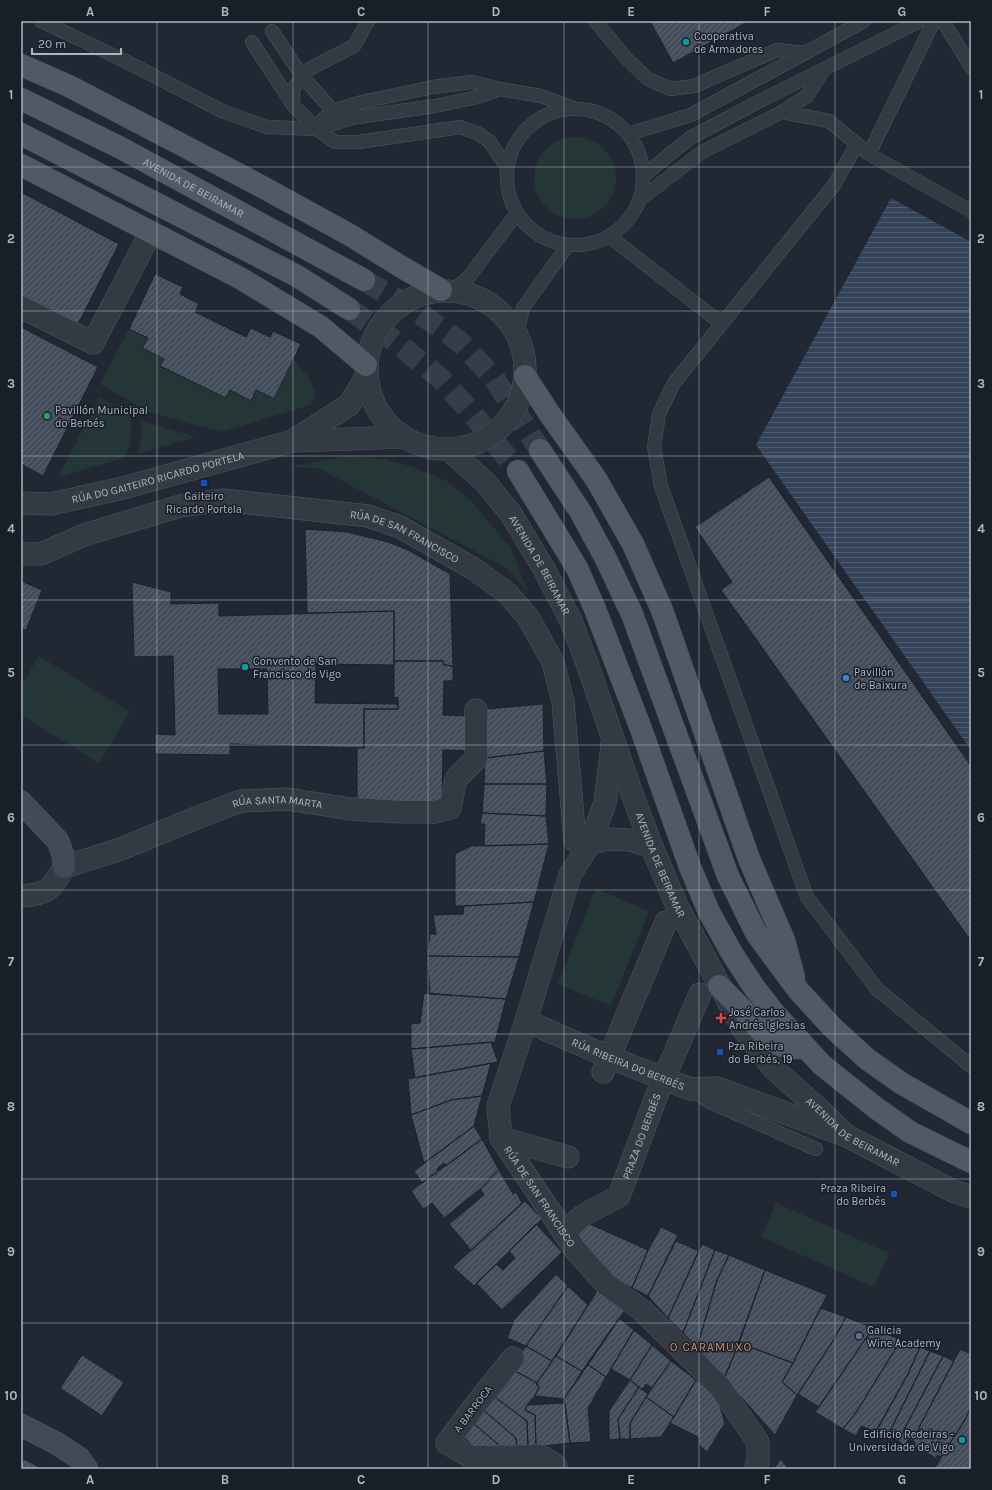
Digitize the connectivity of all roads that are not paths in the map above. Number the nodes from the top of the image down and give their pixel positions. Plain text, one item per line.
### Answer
1 (41, 21) edge
2 (368, 21) edge
3 (595, 21) edge
4 (864, 21) edge
5 (920, 21) edge
6 (934, 21) edge
7 (943, 21) edge
8 (272, 31) dead end
9 (252, 42) dead end
10 (806, 53) junction
11 (21, 65) edge
12 (971, 67) edge
13 (824, 69) junction
14 (302, 76) junction
15 (500, 89) junction
16 (21, 99) edge
17 (293, 105) junction
18 (574, 108) junction
19 (333, 112) junction
20 (782, 112) junction
21 (317, 129) junction
22 (21, 134) edge
23 (628, 134) junction
24 (857, 144) junction
25 (869, 154) junction
26 (21, 165) edge
27 (507, 168) junction
28 (643, 176) junction
29 (639, 200) junction
30 (971, 211) edge
31 (516, 213) junction
32 (151, 232) junction
33 (609, 236) junction
34 (568, 245) junction
35 (364, 280) tunnel mouth
36 (447, 290) junction
37 (21, 307) edge
38 (349, 309) tunnel mouth
39 (722, 324) junction
40 (517, 333) junction
41 (366, 371) junction
42 (525, 376) junction
43 (403, 437) junction
44 (293, 441) junction
45 (449, 450) junction
46 (540, 450) tunnel mouth
47 (518, 472) tunnel mouth
48 (21, 503) edge
49 (21, 554) edge
50 (476, 710) dead end
51 (612, 739) junction
52 (21, 802) edge
53 (590, 843) junction
54 (652, 847) junction
55 (64, 867) junction
56 (21, 896) edge
57 (666, 922) dead end
58 (709, 990) junction
59 (798, 990) junction
60 (526, 1021) junction
61 (805, 1048) junction
62 (606, 1065) junction
63 (971, 1066) edge
64 (663, 1079) junction
65 (690, 1089) junction
66 (971, 1123) edge
67 (846, 1135) junction
68 (501, 1138) junction
69 (816, 1149) dead end
70 (568, 1157) dead end
71 (971, 1162) edge
72 (971, 1197) edge
73 (564, 1232) junction
74 (513, 1358) dead end
75 (21, 1425) edge
76 (87, 1469) edge
77 (557, 1469) edge
78 (755, 1469) edge

1 - 21 lane
2 - 14 lane
3 - 10 lane
4 - 10 lane
5 - 13 lane
6 - 25 lane
7 - 12 lane
8 - 14 lane
9 - 17 lane
10 - 23 lane
11 - 36 main road
13 - 20 lane
13 - 28 lane
14 - 17 lane
14 - 19 lane
15 - 18 lane
15 - 19 lane
15 - 21 lane
16 - 35 main road, AVENIDA DE BEIRAMAR
17 - 21 lane
18 - 23 lane
18 - 27 lane
19 - 21 lane
20 - 24 lane
20 - 29 lane
21 - 27 lane
22 - 38 main road
23 - 28 lane
24 - 25 lane
24 - 39 lane
25 - 30 lane
26 - 32 main road
27 - 31 lane
28 - 29 lane
29 - 33 lane
31 - 34 lane
31 - 36 lane
32 - 37 street
32 - 41 main road
33 - 34 lane
33 - 39 lane
34 - 40 lane
36 - 40 street
36 - 41 street
39 - 63 lane
40 - 42 street
41 - 43 street
41 - 44 street, RÚA DO GAITEIRO RICARDO PORTELA
42 - 45 street
42 - 59 main road
43 - 44 street, RÚA DO GAITEIRO RICARDO PORTELA
43 - 45 street
44 - 48 street, RÚA DO GAITEIRO RICARDO PORTELA
45 - 51 street, AVENIDA DE BEIRAMAR
46 - 59 main road
47 - 61 main road
49 - 53 street, RÚA DE SAN FRANCISCO
50 - 55 street, RÚA SANTA MARTA
51 - 53 street, RÚA DE SAN FRANCISCO
51 - 54 street, AVENIDA DE BEIRAMAR
52 - 55 main road
53 - 54 street
53 - 60 street, RÚA DE SAN FRANCISCO
54 - 58 street, AVENIDA DE BEIRAMAR
55 - 56 street
57 - 62 street
58 - 61 main road
58 - 64 street, PRAZA DO BERBÉS
58 - 67 street, AVENIDA DE BEIRAMAR
59 - 66 main road
60 - 62 street, RÚA RIBEIRA DO BERBÉS
60 - 68 street, RÚA DE SAN FRANCISCO
61 - 71 main road
62 - 64 street, RÚA RIBEIRA DO BERBÉS
64 - 65 street, RÚA RIBEIRA DO BERBÉS
64 - 73 street, PRAZA DO BERBÉS
65 - 67 street, RÚA RIBEIRA DO BERBÉS
65 - 69 lane
67 - 72 street, AVENIDA DE BEIRAMAR
68 - 70 street
68 - 73 street, RÚA DE SAN FRANCISCO
73 - 78 street, RÚA DE SAN FRANCISCO
74 - 77 street, A BARROCA
75 - 76 main road

